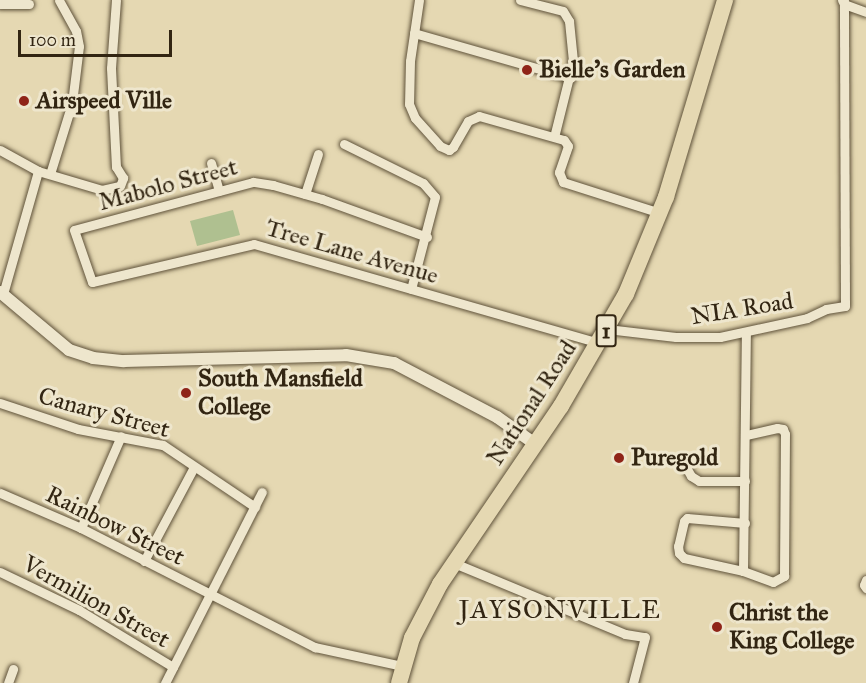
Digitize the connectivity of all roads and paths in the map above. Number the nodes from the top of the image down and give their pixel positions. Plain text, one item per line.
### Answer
1 (59, 0) edge
2 (116, 0) edge
3 (419, 0) edge
4 (520, 0) edge
5 (726, 0) edge
6 (844, 1) edge
7 (0, 4) edge
8 (29, 4) dead end
9 (866, 12) edge
10 (414, 33) junction
11 (571, 78) junction
12 (554, 137) junction
13 (344, 144) dead end
14 (0, 150) edge
15 (318, 154) dead end
16 (212, 163) dead end
17 (38, 171) junction
18 (50, 174) junction
19 (219, 191) junction
20 (305, 194) junction
21 (660, 213) junction
22 (427, 237) junction
23 (92, 282) joint
24 (411, 289) junction
25 (2, 293) edge
26 (746, 332) junction
27 (603, 336) junction
28 (0, 403) edge
29 (746, 435) junction
30 (121, 436) junction
31 (535, 444) junction
32 (194, 467) junction
33 (687, 469) dead end
34 (745, 481) junction
35 (0, 492) edge
36 (262, 492) dead end
37 (255, 507) junction
38 (745, 523) junction
39 (81, 528) junction
40 (144, 561) junction
41 (454, 563) junction
42 (743, 571) junction
43 (0, 572) edge
44 (866, 580) edge
45 (866, 588) edge
46 (212, 595) junction
47 (173, 667) junction
48 (13, 669) dead end
49 (401, 675) edge
50 (8, 683) edge
51 (165, 683) edge
52 (633, 683) edge

1 - 18 street
2 - 18 street
3 - 10 street
4 - 11 street
5 - 21 highway, National Road / 1
6 - 9 street
6 - 26 street, NIA Road
7 - 8 street
10 - 11 street
10 - 12 street
11 - 12 street
12 - 21 street
13 - 22 street
14 - 17 street
15 - 20 street
16 - 19 street
17 - 18 street
17 - 25 street
19 - 20 street, Mabolo Street
19 - 23 street, Mabolo Street
20 - 22 street, Mabolo Street
21 - 27 highway, National Road / 1
22 - 24 street
23 - 24 street, Tree Lane Avenue
24 - 27 street, Tree Lane Avenue
25 - 31 street
26 - 27 street, NIA Road
26 - 29 street
27 - 31 highway, National Road / 1
28 - 30 street, Canary Street
29 - 34 street
29 - 42 street
30 - 32 street, Canary Street
30 - 39 street
31 - 41 highway, National Road / 1
32 - 37 street, Canary Street
32 - 40 street
33 - 34 street
34 - 38 street
35 - 39 street, Rainbow Street
36 - 37 street
37 - 46 street
38 - 42 street
38 - 42 street
39 - 40 street, Rainbow Street
40 - 46 street, Rainbow Street
41 - 49 highway, National Road / 1
41 - 52 street
43 - 47 street, Vermilion Street
44 - 45 street
46 - 47 street
46 - 49 street, Rainbow Street
47 - 51 street
48 - 50 street

